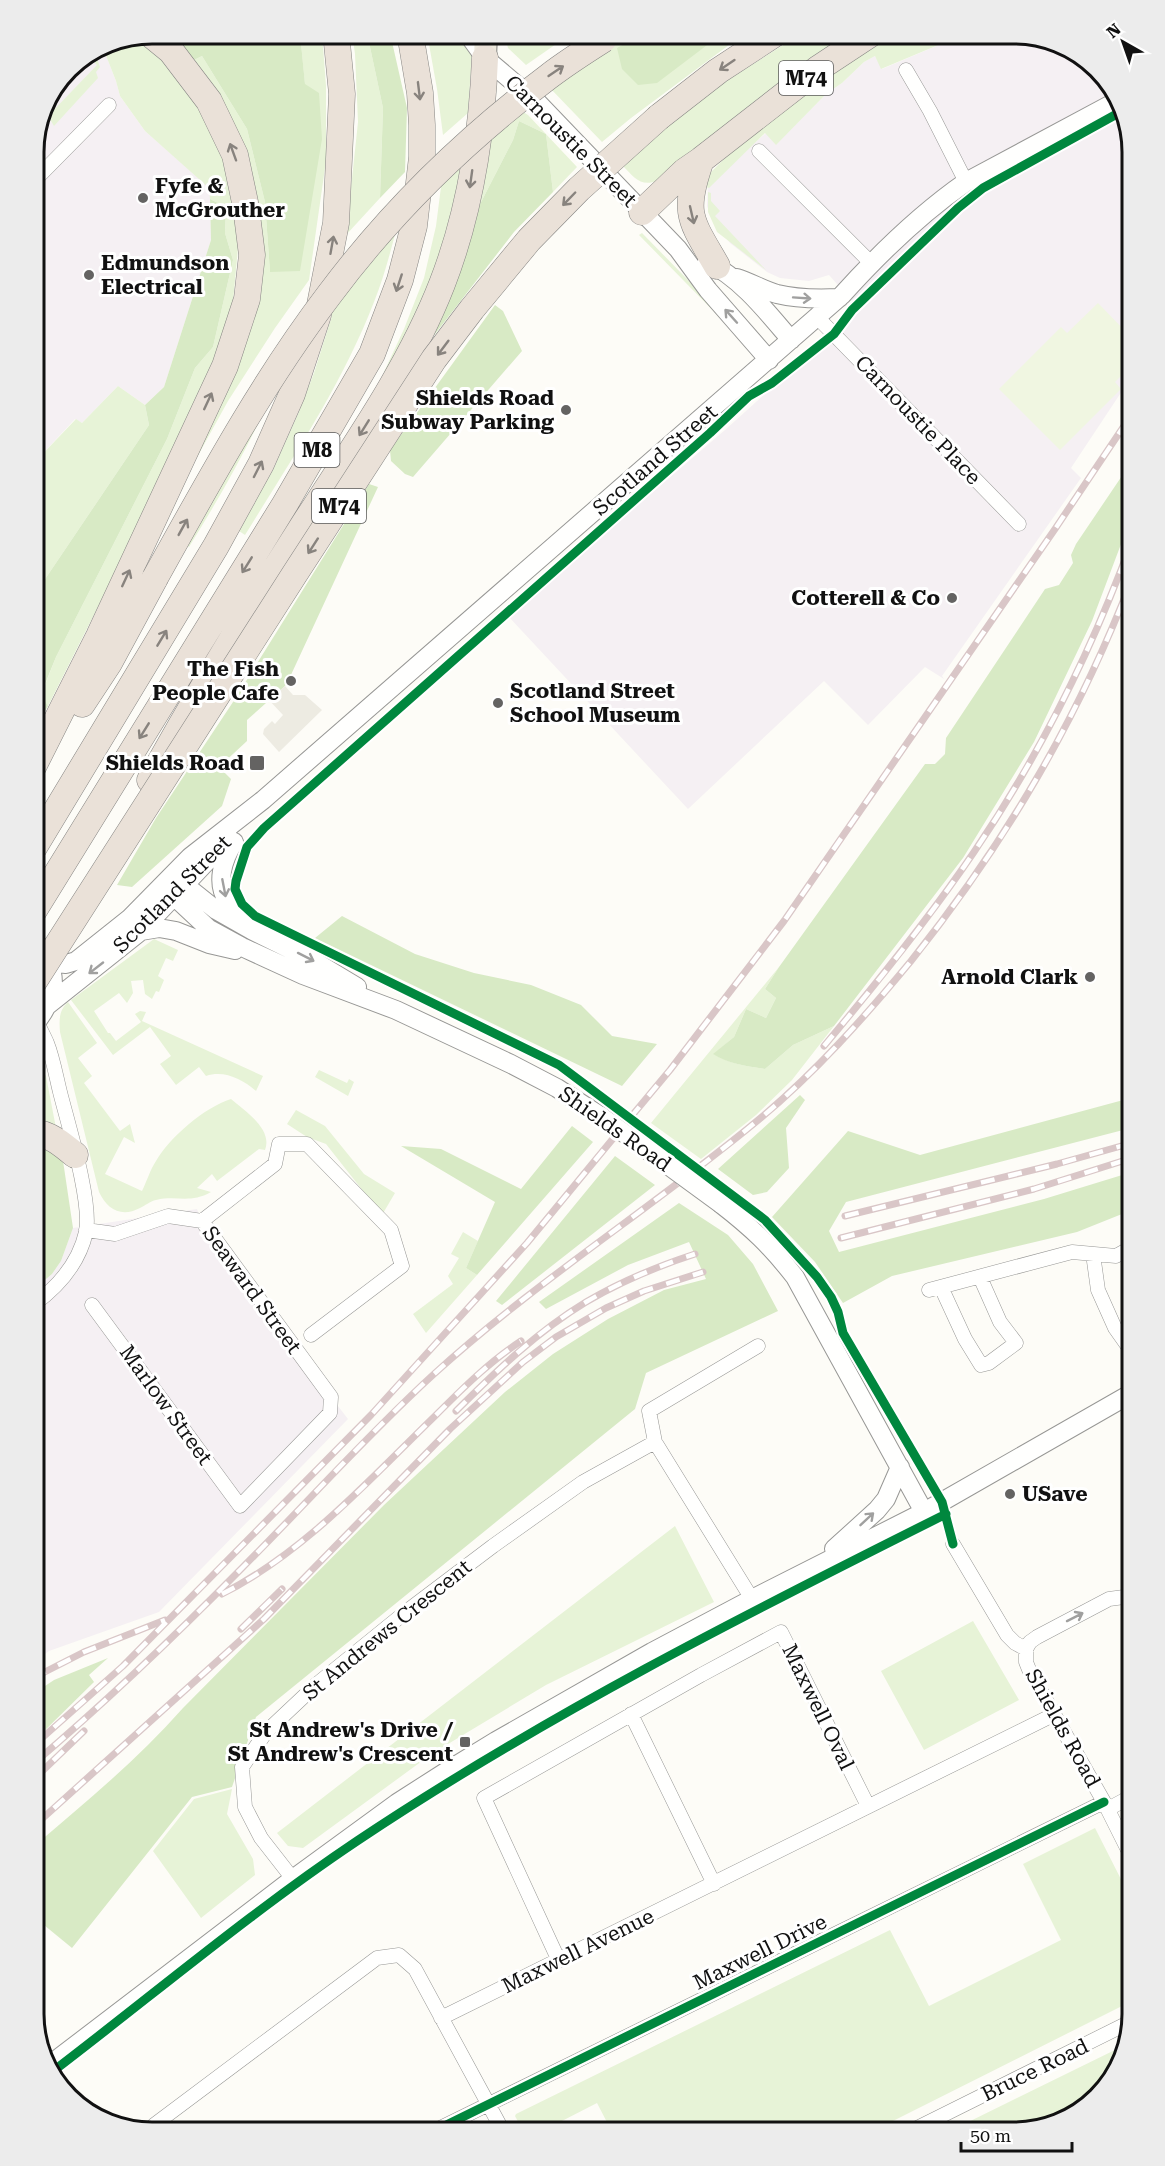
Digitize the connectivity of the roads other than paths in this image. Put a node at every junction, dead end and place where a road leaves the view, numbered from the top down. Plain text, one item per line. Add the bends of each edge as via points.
1 (162, 44) edge
2 (337, 44) edge
3 (412, 44) edge
4 (597, 44) edge
5 (759, 44) edge
6 (855, 44) edge
7 (486, 46) edge
8 (906, 70) dead end
9 (109, 105) dead end
10 (1110, 105) edge
11 (759, 151) dead end
12 (701, 160) junction
13 (44, 167) edge
14 (966, 182) junction
15 (642, 212) junction
16 (678, 249) junction
17 (871, 263) junction
18 (722, 271) junction
19 (839, 298) junction
20 (817, 317) junction
21 (791, 340) junction
22 (769, 360) junction
23 (1019, 524) dead end
24 (83, 688) junction
25 (44, 750) edge
26 (44, 757) edge
27 (263, 800) junction
28 (44, 831) edge
29 (174, 886) junction
30 (44, 894) edge
31 (141, 931) junction
32 (253, 931) junction
33 (65, 932) junction
34 (44, 955) edge
35 (260, 956) junction
36 (49, 962) junction
37 (44, 965) edge
38 (48, 1005) junction
39 (396, 1010) junction
40 (44, 1011) edge
41 (44, 1038) edge
42 (44, 1134) edge
43 (75, 1155) junction
44 (202, 1221) junction
45 (86, 1230) junction
46 (1122, 1253) edge
47 (1093, 1254) junction
48 (980, 1276) junction
49 (44, 1296) edge
50 (92, 1305) dead end
51 (311, 1335) dead end
52 (1122, 1338) edge
53 (758, 1346) dead end
54 (1122, 1399) edge
55 (655, 1442) junction
56 (900, 1467) junction
57 (240, 1506) joint
58 (924, 1512) junction
59 (953, 1544) dead end
60 (807, 1571) junction
61 (1122, 1598) edge
62 (752, 1599) junction
63 (1026, 1649) junction
64 (631, 1714) junction
65 (1053, 1715) junction
66 (1122, 1800) edge
67 (868, 1806) junction
68 (1106, 1806) junction
69 (1122, 1838) edge
70 (293, 1879) junction
71 (714, 1884) junction
72 (559, 1961) junction
73 (441, 2018) junction
74 (1121, 2026) edge
75 (54, 2061) edge
76 (488, 2104) junction
77 (158, 2122) edge
78 (452, 2122) edge
79 (498, 2122) edge
80 (929, 2122) edge

24 -> 1 highway via 225,366 248,299 252,255 236,155 209,101
28 -> 2 highway, M8 via 240,503 273,439 307,352 336,223 342,94
3 -> 30 highway, M8 via 420,93 422,157 414,226 393,302 372,354
24 -> 4 highway, bridge via 109,663 264,388 355,261 426,184 491,123 548,76
5 -> 33 highway, M74, bridge via 659,117 579,189 529,240 472,309 434,359
6 - 12 highway, M74
7 - 15 street, Carnoustie Street
7 -> 33 highway, M8, bridge via 483,99 468,199 458,239 422,330 190,710
8 - 14 street
9 - 13 street
10 - 14 street, Scotland Street
11 - 17 street
12 - 15 highway, M74
12 -> 18 highway via 692,186 691,217
14 - 17 street, Scotland Street
15 - 16 street, Carnoustie Street
16 - 18 street, Carnoustie Street
22 -> 16 street, Carnoustie Street
17 - 19 street, Scotland Street
18 -> 19 street, Carnoustie Street via 793,298
18 - 21 street, Carnoustie Street
19 - 20 street, Scotland Street
20 - 21 street, Scotland Street
20 - 23 street, Carnoustie Place
21 - 22 street, Scotland Street
22 - 27 street, Scotland Street
24 - 25 highway
24 - 26 highway
27 - 29 street, Scotland Street via 190,857
27 -> 32 street via 227,852 222,866 223,892
29 - 31 street, Scotland Street
29 - 32 street, Shields Road
29 - 35 street, Shields Road via 209,929
29 - 36 street, Scotland Street via 76,961
31 - 35 street via 159,928
31 -> 38 street, Scotland Street
32 -> 39 street, Shields Road via 312,960
33 - 37 highway, M8, bridge
34 - 36 street
35 - 39 street, Shields Road
36 - 38 street via 53,984
38 - 40 street
39 - 56 street, Shields Road, bridge via 557,1088 756,1232 795,1277
41 - 43 street
42 - 43 highway
43 - 45 street
44 - 45 street, Seaward Street via 168,1216 116,1234
44 - 51 street via 275,1164 279,1144 307,1144 391,1230 402,1266
44 - 57 street, Seaward Street via 330,1397 330,1413
45 - 49 street via 72,1266
46 - 47 street via 1116,1256
47 - 48 street via 1072,1252
47 - 52 street via 1098,1290
48 - 48 street via 1000,1322 1016,1343 981,1365 935,1288
50 - 57 street, Marlow Street
53 - 55 street via 650,1411
54 - 58 street
55 - 62 street
55 - 70 street, St Andrews Crescent via 583,1482 484,1552 317,1684 266,1732 242,1767 245,1807 261,1838
56 - 58 street, Shields Road
60 -> 56 street via 877,1510
58 - 60 street
59 - 63 street, Shields Road via 1007,1635
60 - 62 street
63 -> 61 street via 1037,1637 1109,1599
62 - 70 street via 488,1745 397,1803
63 - 65 street, Shields Road via 1030,1672
64 - 67 street, Maxwell Oval via 781,1632
64 - 71 street
64 - 72 street via 484,1798
65 - 67 street, Maxwell Avenue
65 - 68 street, Shields Road
66 - 68 street, Maxwell Drive
67 - 71 street, Maxwell Avenue
68 - 69 street, Shields Road
68 - 76 street, Maxwell Drive
70 - 75 street
71 - 72 street, Maxwell Avenue
72 - 73 street, Maxwell Avenue
73 - 76 street
73 - 77 street via 415,1969 399,1955 377,1958
74 - 80 street, Bruce Road
76 - 78 street, Maxwell Drive
76 - 79 street

